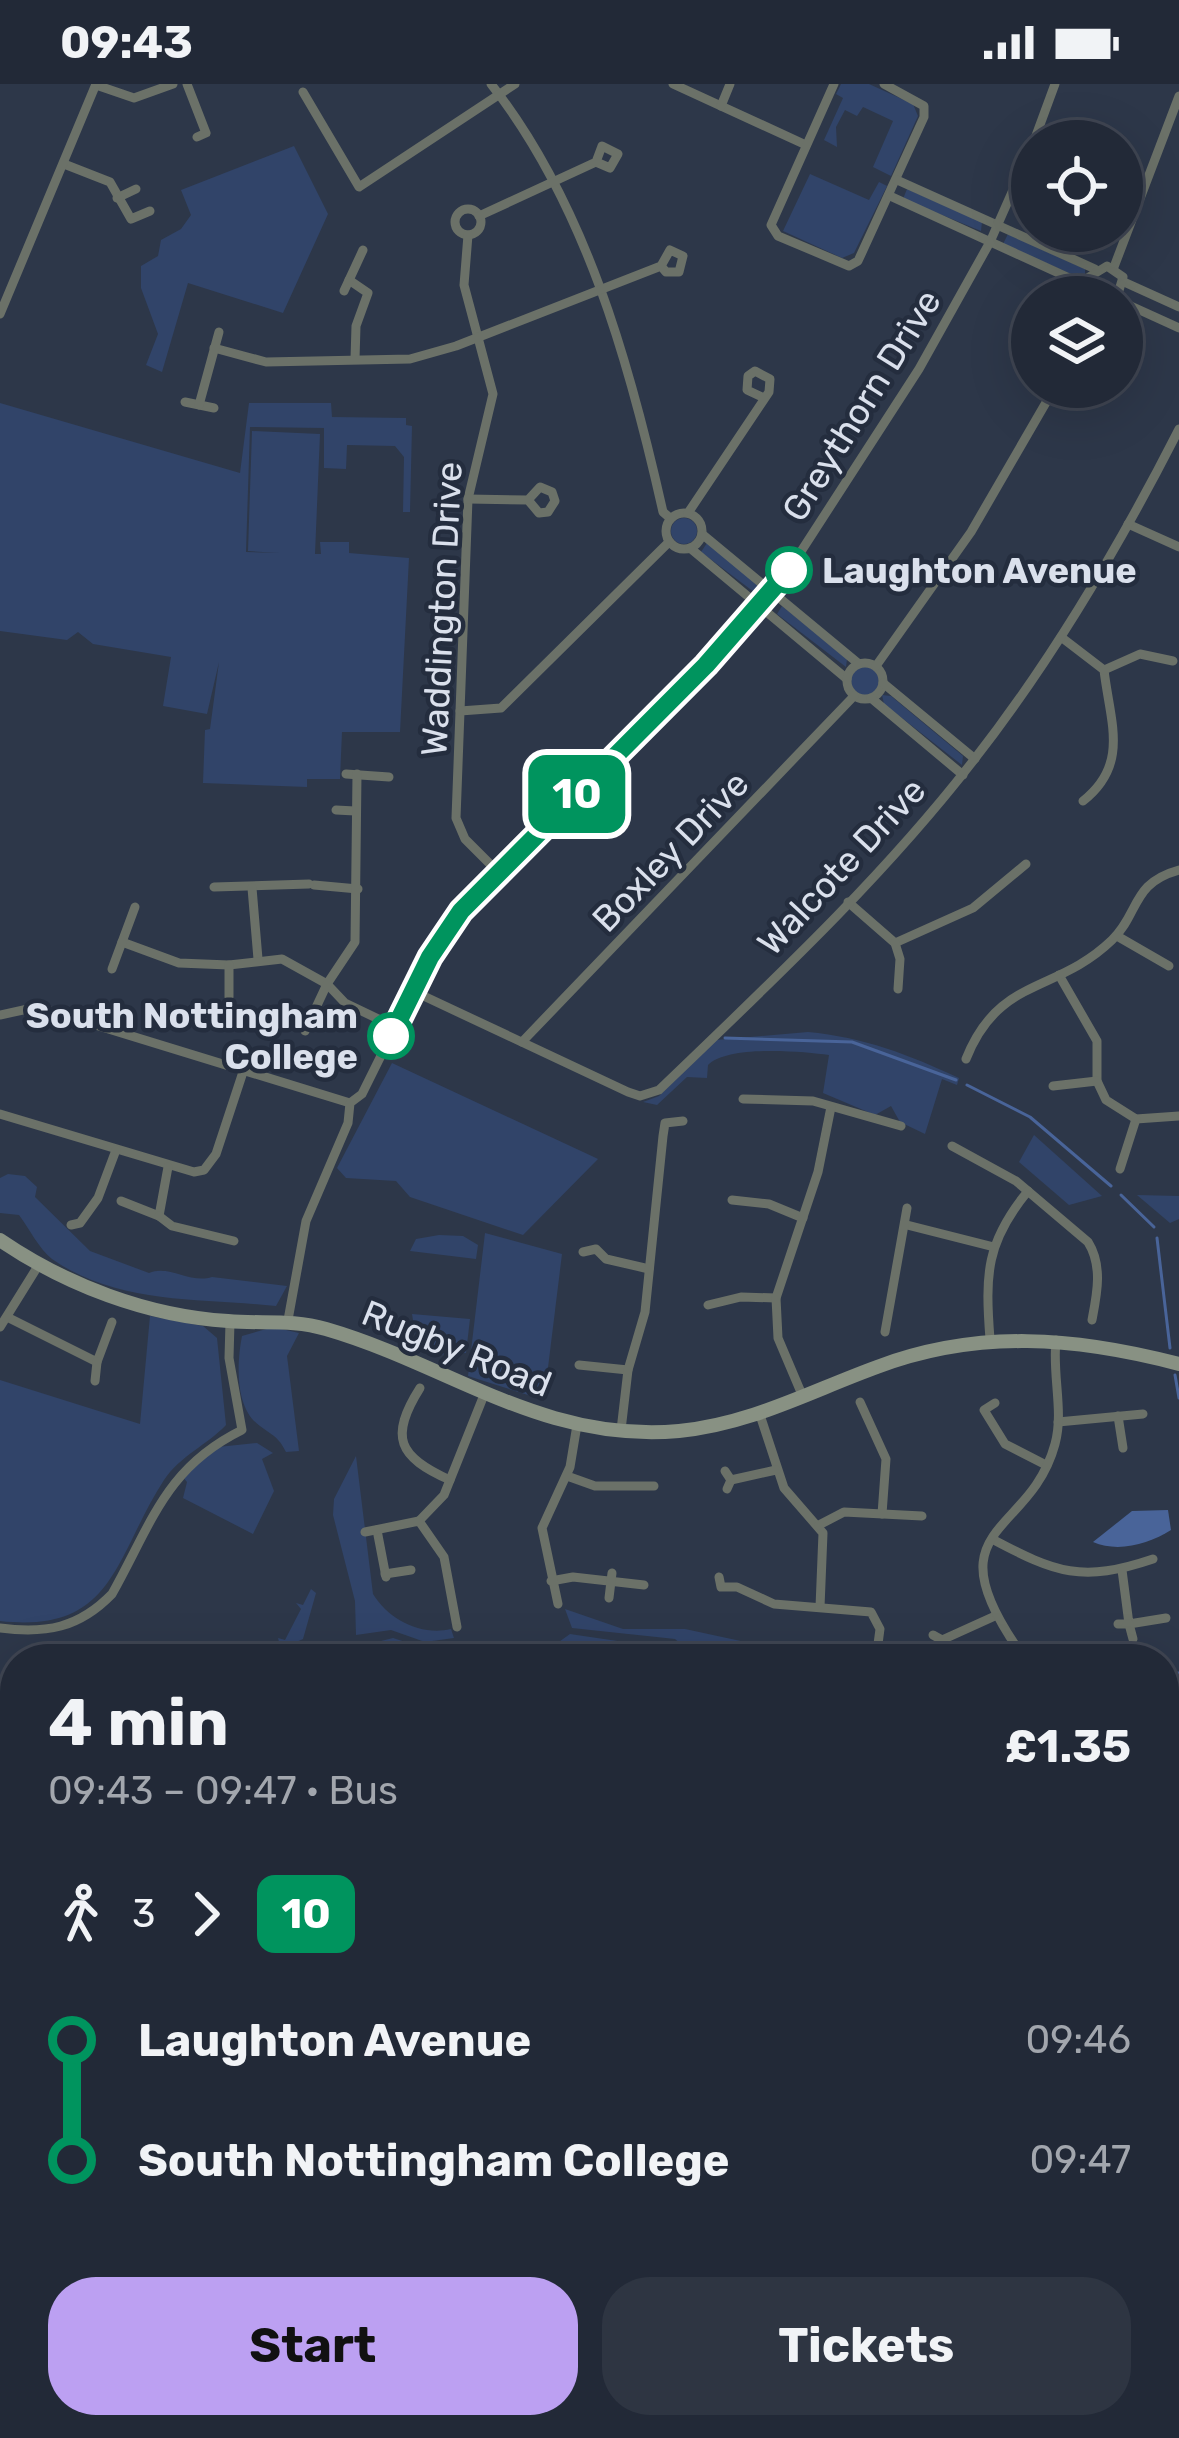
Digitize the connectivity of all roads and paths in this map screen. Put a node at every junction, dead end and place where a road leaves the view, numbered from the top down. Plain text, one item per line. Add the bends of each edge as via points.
1 (96, 84) edge
2 (173, 84) edge
3 (187, 84) edge
4 (491, 84) edge
5 (515, 84) edge
6 (673, 84) edge
7 (730, 84) edge
8 (834, 84) edge
9 (884, 84) edge
10 (1055, 84) edge
11 (303, 92) dead end
12 (499, 94) junction
13 (1179, 96) edge
14 (721, 106) junction
15 (215, 109) dead end
16 (199, 116) junction
17 (1042, 120) edge
18 (339, 131) dead end
19 (197, 137) dead end
20 (328, 139) junction
21 (806, 145) junction
22 (596, 162) dead end
23 (64, 164) junction
24 (897, 180) junction
25 (551, 183) junction
26 (358, 187) junction
27 (136, 189) dead end
28 (1011, 194) edge
29 (890, 196) junction
30 (344, 197) dead end
31 (117, 198) junction
32 (150, 211) dead end
33 (479, 216) junction
34 (997, 225) junction
35 (468, 235) junction
36 (990, 242) junction
37 (363, 250) dead end
38 (661, 266) dead end
39 (1114, 267) junction
40 (1095, 269) junction
41 (1059, 276) edge
42 (1094, 276) edge
43 (1120, 276) edge
44 (598, 288) junction
45 (1143, 291) edge
46 (1179, 307) edge
47 (1143, 311) edge
48 (0, 314) edge
49 (1179, 328) edge
50 (219, 332) dead end
51 (478, 337) junction
52 (214, 347) junction
53 (355, 359) junction
54 (762, 397) dead end
55 (185, 402) dead end
56 (199, 405) junction
57 (214, 407) dead end
58 (1042, 408) edge
59 (1179, 429) edge
60 (468, 499) junction
61 (528, 500) dead end
62 (688, 512) junction
63 (670, 518) junction
64 (1128, 524) junction
65 (702, 534) junction
66 (670, 542) junction
67 (1179, 547) edge
68 (690, 548) junction
69 (772, 592) junction
70 (760, 607) junction
71 (1061, 637) junction
72 (1173, 661) dead end
73 (859, 664) junction
74 (876, 666) junction
75 (1104, 670) junction
76 (847, 680) junction
77 (883, 683) junction
78 (854, 695) junction
79 (871, 698) junction
80 (460, 711) junction
81 (975, 759) junction
82 (962, 775) junction
83 (389, 777) dead end
84 (1086, 794) dead end
85 (336, 810) dead end
86 (355, 811) junction
87 (1026, 866) dead end
88 (1179, 870) edge
89 (499, 873) junction
90 (214, 887) dead end
91 (252, 888) junction
92 (358, 890) junction
93 (848, 902) junction
94 (135, 907) dead end
95 (1117, 936) junction
96 (122, 942) junction
97 (895, 943) junction
98 (258, 959) junction
99 (229, 965) junction
100 (1169, 966) dead end
101 (112, 969) dead end
102 (1060, 975) junction
103 (327, 984) junction
104 (898, 989) dead end
105 (412, 992) junction
106 (229, 997) dead end
107 (0, 1015) edge
108 (395, 1027) junction
109 (305, 1031) dead end
110 (522, 1042) junction
111 (984, 1054) dead end
112 (243, 1072) junction
113 (1097, 1081) junction
114 (1053, 1086) dead end
115 (743, 1099) dead end
116 (350, 1103) junction
117 (831, 1107) junction
118 (0, 1114) edge
119 (1179, 1116) edge
120 (1136, 1119) junction
121 (683, 1121) dead end
122 (901, 1126) dead end
123 (952, 1146) dead end
124 (116, 1150) junction
125 (978, 1160) junction
126 (168, 1167) junction
127 (1120, 1169) dead end
128 (970, 1173) dead end
129 (1028, 1191) junction
130 (732, 1200) dead end
131 (748, 1201) junction
132 (121, 1202) dead end
133 (907, 1208) dead end
134 (159, 1216) junction
135 (745, 1217) dead end
136 (803, 1218) junction
137 (71, 1225) dead end
138 (907, 1225) junction
139 (0, 1240) edge
140 (234, 1241) dead end
141 (994, 1247) junction
142 (583, 1252) dead end
143 (38, 1266) junction
144 (650, 1270) junction
145 (776, 1298) junction
146 (0, 1303) edge
147 (708, 1305) dead end
148 (6, 1318) edge
149 (288, 1320) junction
150 (1092, 1320) dead end
151 (112, 1322) dead end
152 (230, 1322) junction
153 (885, 1332) dead end
154 (990, 1339) junction
155 (1056, 1340) junction
156 (97, 1362) junction
157 (1179, 1364) edge
158 (579, 1365) dead end
159 (628, 1370) junction
160 (95, 1381) dead end
161 (421, 1392) dead end
162 (484, 1395) junction
163 (802, 1397) junction
164 (995, 1403) dead end
165 (866, 1408) dead end
166 (1143, 1414) dead end
167 (760, 1415) junction
168 (1118, 1417) junction
169 (1058, 1422) junction
170 (577, 1425) junction
171 (621, 1430) junction
172 (1123, 1448) dead end
173 (1046, 1465) junction
174 (776, 1470) junction
175 (567, 1476) junction
176 (450, 1480) junction
177 (728, 1480) dead end
178 (654, 1486) dead end
179 (882, 1514) junction
180 (922, 1516) dead end
181 (419, 1521) junction
182 (819, 1525) junction
183 (992, 1539) junction
184 (1153, 1559) dead end
185 (411, 1570) dead end
186 (1121, 1570) junction
187 (611, 1577) junction
188 (719, 1577) dead end
189 (551, 1581) junction
190 (644, 1585) dead end
191 (609, 1598) dead end
192 (558, 1604) dead end
193 (820, 1607) junction
194 (995, 1616) junction
195 (1166, 1618) dead end
196 (1124, 1624) junction
197 (0, 1628) edge
198 (457, 1628) dead end
199 (1133, 1639) dead end
200 (938, 1642) dead end
201 (878, 1644) edge
202 (1015, 1644) edge

1 - 2 street via 134,98
1 - 23 street
3 - 16 street
4 - 12 street
5 - 12 street
6 - 14 street
7 - 14 street
8 - 21 street
9 - 24 street via 924,106
10 - 17 street, Greythorn Drive
11 - 20 street
12 - 25 street
12 - 26 street
13 - 39 street
14 - 21 street
15 - 16 street
16 - 19 street via 206,133
18 - 20 street
20 - 26 street
21 - 29 street via 773,219 778,236 850,266
22 - 25 street
23 - 31 street via 110,182
23 - 48 street
24 - 29 street
24 - 34 street
25 - 33 street
25 - 44 street
26 - 30 street
27 - 31 street
28 - 34 street, Greythorn Drive
29 - 36 street
31 - 32 street via 131,218
33 - 35 street via 478,230
33 - 35 street via 468,209 457,216 457,228
34 - 36 street, Greythorn Drive
34 - 40 street
35 - 51 street, Waddington Drive via 464,285
36 - 41 street
36 - 69 street, Greythorn Drive via 920,369
37 - 53 street via 346,285 368,293
38 - 44 street
39 - 40 street
39 - 43 street
40 - 42 street
44 - 51 street
44 - 63 street
45 - 46 street
47 - 49 street
50 - 52 street
51 - 53 street via 410,359
51 - 60 street, Waddington Drive via 493,404
52 - 53 street via 266,362
52 - 56 street
54 - 62 street
55 - 56 street
56 - 57 street
58 - 74 street via 971,532
59 - 64 street, Walcote Drive
60 - 61 street
60 - 80 street, Waddington Drive
62 - 63 street
62 - 65 street
63 - 66 street
64 - 67 street
64 - 71 street, Walcote Drive
65 - 68 street
65 - 69 street
66 - 68 street
66 - 80 street via 501,708
68 - 70 street
69 - 70 street, Greythorn Drive
69 - 73 street
70 - 76 street
70 - 89 street, Greythorn Drive
71 - 75 street
71 - 81 street, Walcote Drive
72 - 75 street via 1140,654
73 - 74 street
73 - 76 street
74 - 77 street
75 - 84 street via 1114,758 1109,775
76 - 78 street
77 - 79 street
77 - 81 street
78 - 79 street
78 - 110 street, Boxley Drive
79 - 82 street
80 - 89 street, Waddington Drive via 456,818
81 - 82 street, Walcote Drive
82 - 93 street, Walcote Drive
83 - 86 street via 352,774
85 - 86 street
86 - 92 street
87 - 97 street via 973,908
88 - 95 street via 1148,885
89 - 105 street, Greythorn Drive via 444,934
90 - 91 street
91 - 92 street
91 - 98 street
92 - 103 street via 352,952
93 - 97 street
93 - 110 street, Walcote Drive via 654,1093 628,1092
94 - 96 street
95 - 100 street
95 - 102 street
96 - 99 street via 179,963
96 - 101 street
97 - 104 street
98 - 99 street
98 - 103 street via 299,964
99 - 106 street
102 - 111 street via 985,1018 968,1054
102 - 113 street via 1096,1041
103 - 108 street via 345,1003
103 - 109 street
105 - 108 street, Greythorn Drive
105 - 110 street, Walcote Drive
107 - 112 street via 37,1007
108 - 116 street, Greythorn Drive
112 - 116 street
112 - 126 street via 212,1162 194,1172
113 - 114 street
113 - 120 street via 1106,1100
115 - 117 street via 757,1108 783,1097
116 - 149 street, Greythorn Drive via 306,1221
117 - 122 street via 887,1115
117 - 136 street
118 - 124 street
119 - 120 street
120 - 127 street
121 - 144 street via 661,1121
123 - 125 street
124 - 126 street
124 - 137 street via 98,1198
125 - 128 street
125 - 129 street
126 - 134 street
129 - 141 street
129 - 150 street via 1096,1254
130 - 131 street
131 - 135 street
131 - 136 street
132 - 134 street
133 - 138 street
134 - 140 street
136 - 145 street
138 - 141 street
138 - 153 street
139 - 143 street, Rugby Road
141 - 154 street via 986,1279
142 - 144 street via 596,1249
143 - 148 street
143 - 152 street, Rugby Road via 121,1299
144 - 159 street
145 - 147 street
145 - 163 street via 778,1338
146 - 148 street
148 - 156 street
149 - 152 street, Rugby Road
149 - 162 street, Rugby Road via 369,1344
151 - 156 street
152 - 197 street via 242,1430 173,1480 97,1610 53,1630
154 - 155 street, Rugby Road
154 - 163 street, Rugby Road via 929,1350
155 - 157 street, Rugby Road
155 - 169 street
156 - 160 street
158 - 159 street
159 - 171 street
161 - 176 street via 402,1423 405,1448
162 - 170 street, Rugby Road
162 - 176 street
163 - 167 street, Rugby Road
164 - 173 street via 979,1406 1005,1444
165 - 179 street via 886,1459
166 - 168 street
167 - 171 street, Rugby Road via 683,1430
167 - 174 street
168 - 169 street
168 - 172 street
169 - 173 street
170 - 171 street, Rugby Road
170 - 175 street
173 - 183 street
174 - 177 street
174 - 182 street
175 - 178 street via 596,1486
175 - 189 street via 543,1517
176 - 181 street
179 - 180 street
179 - 182 street via 838,1512
181 - 185 street via 371,1531 385,1576
181 - 198 street via 444,1557
182 - 193 street via 826,1545
183 - 186 street via 1065,1573
183 - 194 street via 984,1586
184 - 186 street
186 - 196 street
187 - 189 street
187 - 190 street
187 - 191 street
188 - 193 street via 721,1587 774,1604
189 - 192 street
193 - 201 street via 871,1612
194 - 200 street
194 - 202 street
195 - 196 street
196 - 199 street

